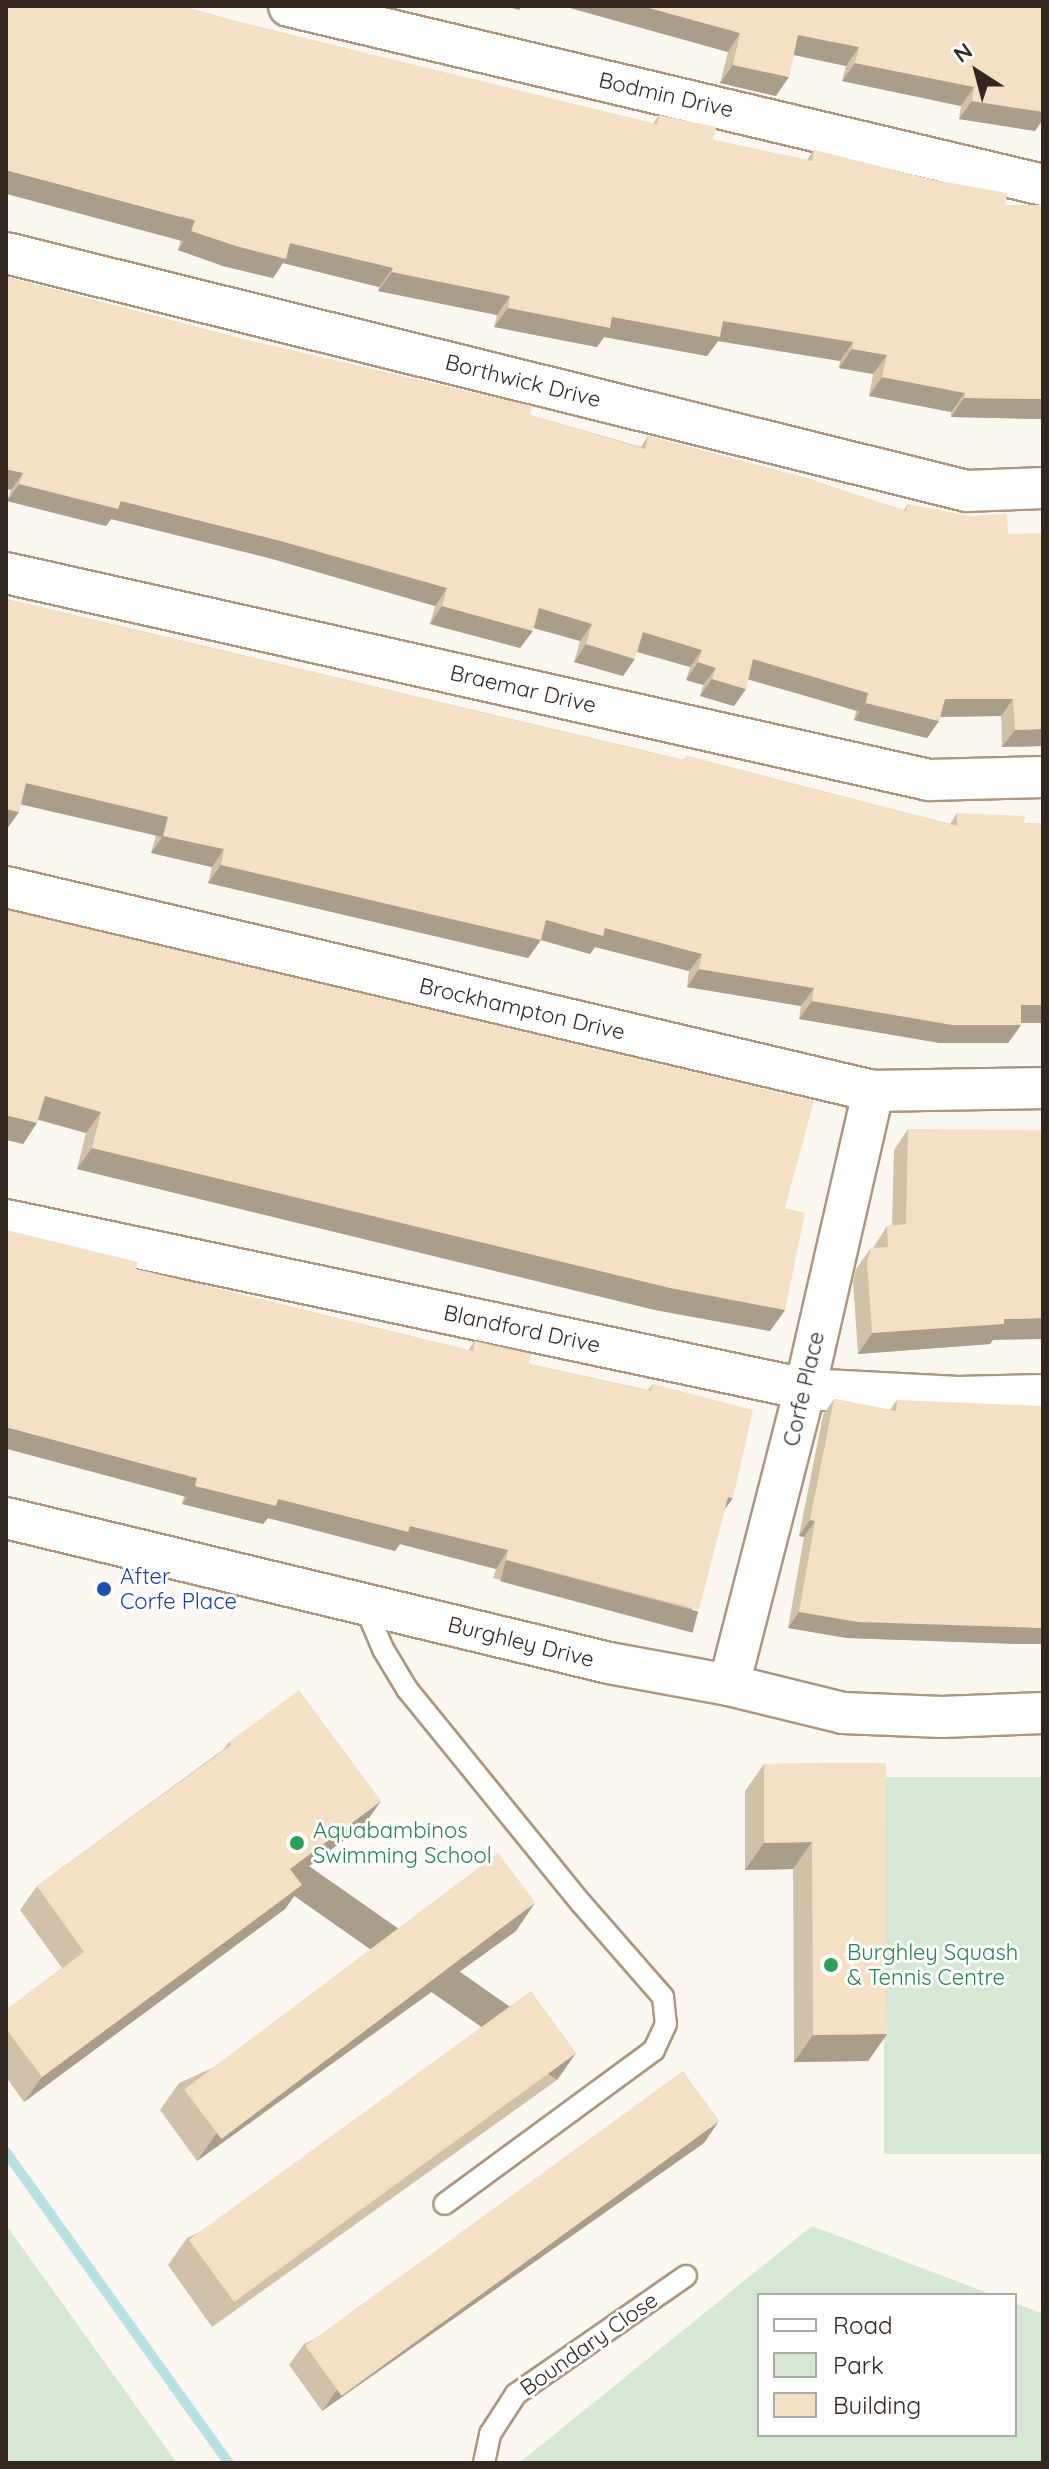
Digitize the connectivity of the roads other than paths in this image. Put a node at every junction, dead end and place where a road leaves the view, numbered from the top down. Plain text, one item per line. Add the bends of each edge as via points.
1 (289, 6) edge
2 (1043, 185) edge
3 (6, 253) edge
4 (1043, 488) edge
5 (6, 573) edge
6 (1043, 777) edge
7 (6, 887) edge
8 (1043, 1088) edge
9 (873, 1091) junction
10 (6, 1220) edge
11 (805, 1389) junction
12 (1043, 1395) edge
13 (6, 1518) edge
14 (363, 1603) junction
15 (729, 1685) junction
16 (1043, 1713) edge
17 (444, 2204) dead end
18 (686, 2276) dead end
19 (484, 2463) edge

1 - 2 street, Bodmin Drive
3 - 4 street, Borthwick Drive via 967,491
5 - 6 street, Braemar Drive via 929,780
7 - 9 street, Brockhampton Drive
8 - 9 street, Brockhampton Drive
9 - 11 street, Corfe Place
10 - 11 street, Blandford Drive
11 - 12 street, Blandford Drive via 958,1397
11 - 15 street, Corfe Place
13 - 14 street, Burghley Drive
14 - 15 street, Burghley Drive via 609,1663
14 - 17 lane via 407,1689 663,1997 666,2024 654,2050
15 - 16 street, Burghley Drive via 843,1713
18 - 19 lane, Boundary Close via 516,2394 490,2434

